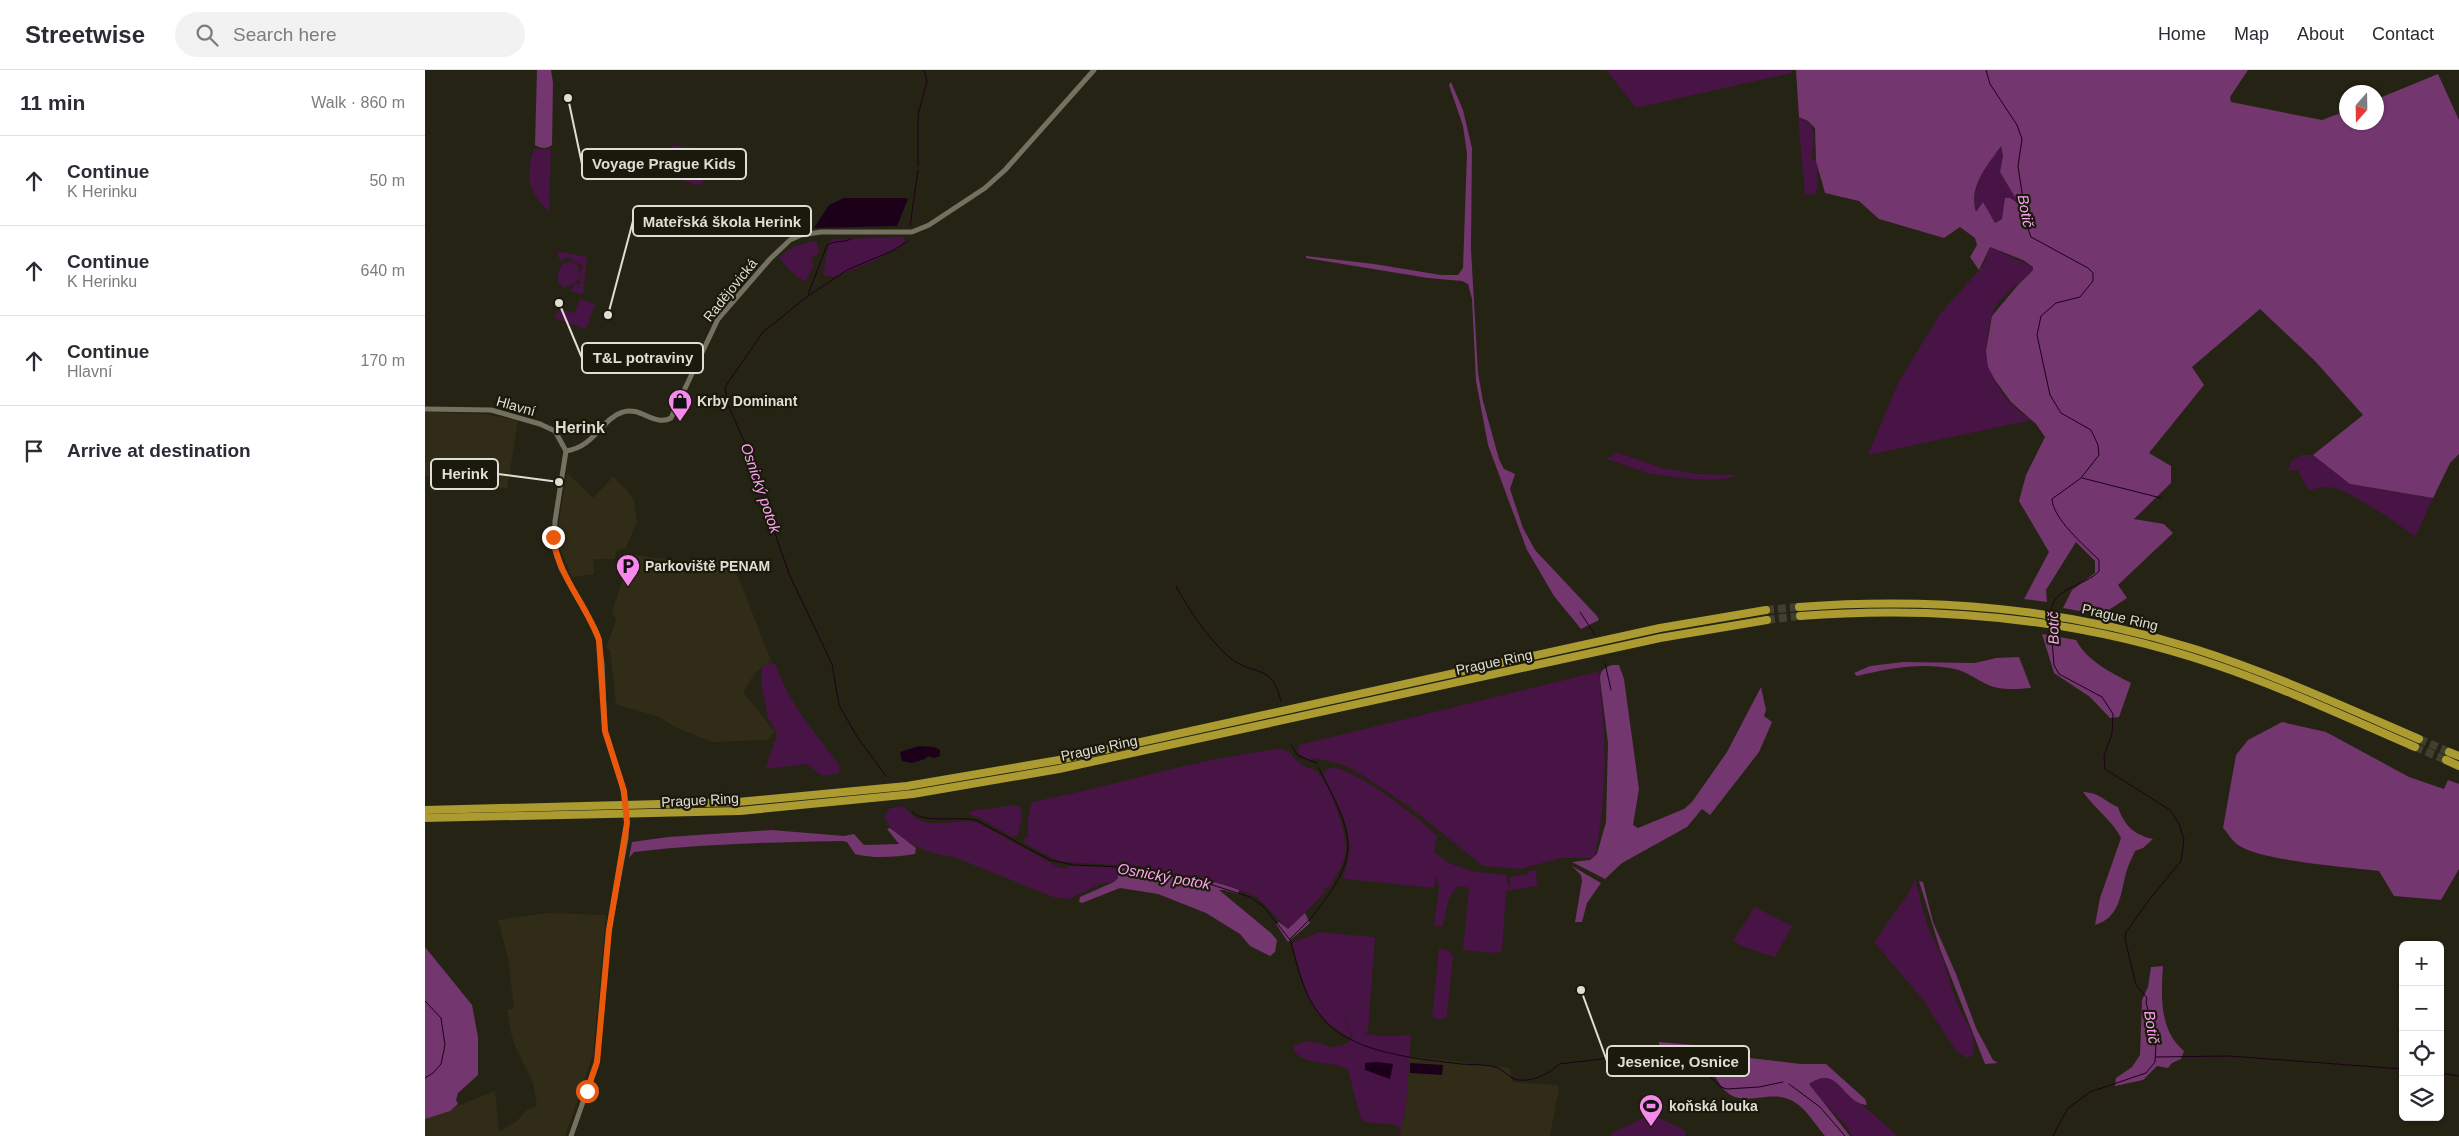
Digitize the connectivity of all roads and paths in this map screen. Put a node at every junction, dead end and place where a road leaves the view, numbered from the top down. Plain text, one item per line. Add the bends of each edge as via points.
1 (1094, 70) edge
2 (425, 408) edge
3 (566, 451) junction
4 (1799, 607) tunnel mouth
5 (1766, 610) tunnel mouth
6 (1800, 616) tunnel mouth
7 (1767, 620) tunnel mouth
8 (2419, 739) tunnel mouth
9 (2415, 747) tunnel mouth
10 (2449, 752) tunnel mouth
11 (2459, 756) edge
12 (2446, 760) tunnel mouth
13 (2459, 766) edge
14 (425, 810) edge
15 (425, 818) edge
16 (571, 1136) edge

1 - 3 street, Radějovická via 1005,170 936,221 912,232 801,235 784,245 718,320 671,418 661,421 636,411 623,412 585,444
2 - 3 street, Hlavní via 499,412 555,431
3 - 16 street via 554,546 561,568 599,640 605,731 624,791 626,833 609,930 597,1061
4 - 8 highway, Prague Ring via 1916,602 2023,610 2129,630 2258,671
5 - 14 highway, Prague Ring via 1660,628 1059,760 907,786 747,802
6 - 9 highway, Prague Ring via 1908,611 2022,620 2127,639 2193,657 2255,679
7 - 15 highway, Prague Ring via 1642,642 1059,769 913,794 778,808 676,814
10 - 11 highway
12 - 13 highway

